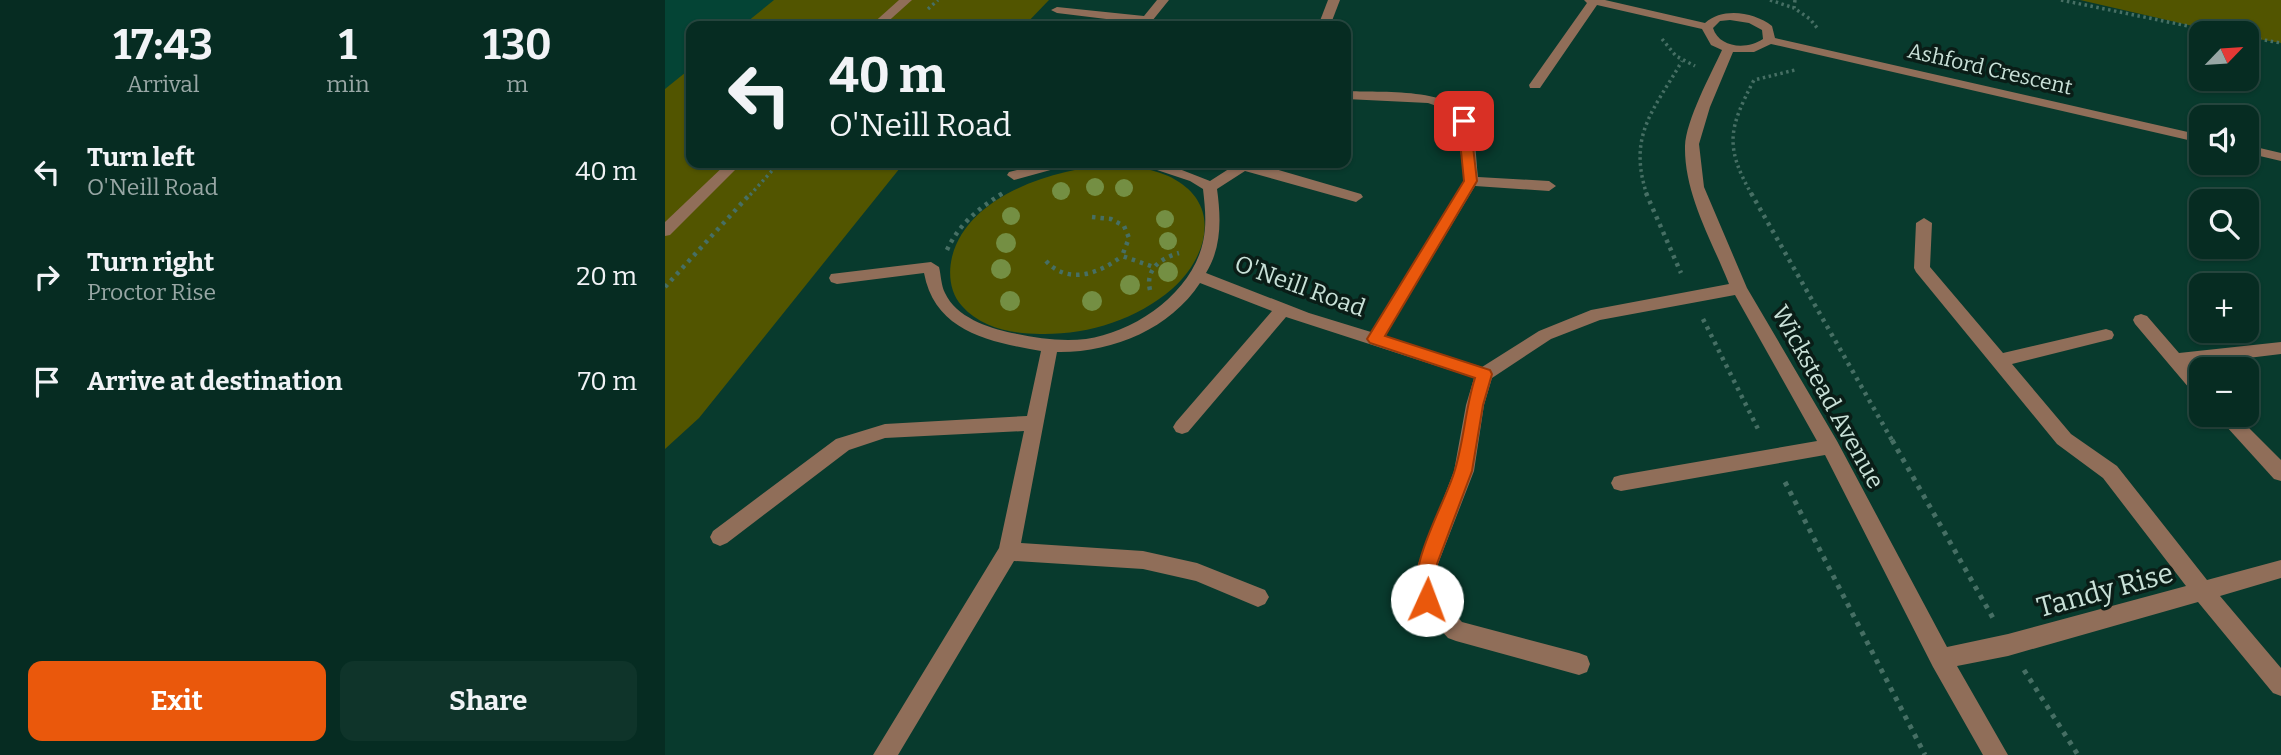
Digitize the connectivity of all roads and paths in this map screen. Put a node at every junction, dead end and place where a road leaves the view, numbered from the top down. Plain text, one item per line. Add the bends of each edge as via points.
1 (906, 0) edge
2 (1163, 0) edge
3 (1334, 0) edge
4 (1593, 0) edge
5 (1770, 0) edge
6 (2061, 0) edge
7 (1794, 8) dead end
8 (1057, 10) dead end
9 (882, 21) edge
10 (1131, 21) edge
11 (1147, 21) edge
12 (1326, 21) edge
13 (2189, 26) edge
14 (1707, 27) junction
15 (2259, 39) edge
16 (1769, 40) junction
17 (2281, 43) edge
18 (1729, 47) junction
19 (1817, 51) junction
20 (1682, 61) dead end
21 (1535, 85) dead end
22 (1351, 96) edge
23 (2189, 136) edge
24 (2259, 152) edge
25 (2281, 157) edge
26 (730, 168) edge
27 (774, 168) edge
28 (1033, 168) edge
29 (1165, 168) edge
30 (1240, 168) edge
31 (1259, 168) edge
32 (1014, 176) joint
33 (1471, 181) junction
34 (1549, 186) dead end
35 (1210, 187) junction
36 (1356, 197) dead end
37 (1092, 217) dead end
38 (1924, 223) dead end
39 (666, 230) edge
40 (1122, 256) junction
41 (1046, 261) dead end
42 (931, 267) junction
43 (1154, 267) dead end
44 (1199, 276) junction
45 (837, 278) dead end
46 (665, 287) edge
47 (1739, 288) junction
48 (1691, 295) junction
49 (1283, 309) junction
50 (2141, 320) dead end
51 (2106, 335) dead end
52 (1375, 339) junction
53 (1050, 346) junction
54 (2281, 348) edge
55 (2173, 360) junction
56 (1999, 361) junction
57 (1484, 374) junction
58 (2189, 377) edge
59 (1036, 423) junction
60 (1182, 427) dead end
61 (2237, 427) edge
62 (1830, 446) junction
63 (1772, 457) junction
64 (2281, 473) edge
65 (1621, 483) dead end
66 (720, 537) dead end
67 (1009, 551) junction
68 (2281, 569) edge
69 (2204, 593) junction
70 (1258, 597) dead end
71 (2008, 645) junction
72 (1941, 659) junction
73 (1579, 664) dead end
74 (2281, 685) edge
75 (885, 755) edge
76 (1925, 755) edge
77 (1996, 755) edge
78 (2078, 755) edge

1 - 9 street
2 - 11 street
3 - 12 street
4 - 14 street
4 - 21 street
5 - 7 path
6 - 13 path
8 - 10 street
14 - 16 street via 1716,19 1747,13 1768,29
14 - 18 street via 1714,41
15 - 17 path
16 - 18 street via 1749,49
16 - 19 street, Ashford Crescent
18 - 47 street, Wickstead Avenue via 1692,144 1697,187
19 - 23 street, Ashford Crescent
19 - 71 path via 1813,62 1797,70 1754,79 1736,115 1731,145 1748,188
20 - 48 path via 1641,136 1641,165 1644,191
22 - 33 street via 1429,99 1453,107 1464,121
24 - 25 street
26 - 39 street
27 - 46 path
28 - 32 street
29 - 35 street
30 - 35 street
31 - 36 street
32 - 42 path via 1019,183 984,204 954,233 942,261
33 - 34 street
33 - 52 street
35 - 44 street via 1215,229
37 - 40 path via 1106,217 1126,227 1131,236
38 - 56 street via 1922,268
40 - 41 path via 1105,268 1082,275 1059,272
40 - 43 path
42 - 45 street
42 - 53 street via 939,298 963,322 984,334
44 - 49 street, O'Neill Road
44 - 53 street via 1161,315 1093,345
47 - 48 street
47 - 62 street, Wickstead Avenue
48 - 57 street via 1597,314 1545,335
48 - 63 path
49 - 52 street, O'Neill Road
49 - 60 street
50 - 55 street
51 - 56 street
52 - 57 street, O'Neill Road
53 - 59 street
54 - 55 street
55 - 58 street
56 - 69 street via 2064,439 2110,472
57 - 73 street via 1464,471 1428,564 1427,600 1456,631
59 - 66 street via 885,431 843,444
59 - 67 street
61 - 64 street
62 - 63 street
62 - 72 street, Wickstead Avenue
63 - 65 street
63 - 76 path
67 - 70 street via 1143,560 1184,569
67 - 75 street
68 - 69 street, Tandy Rise
69 - 71 street, Tandy Rise
69 - 74 street
71 - 72 street, Tandy Rise
71 - 78 path
72 - 77 street, Wickstead Avenue

